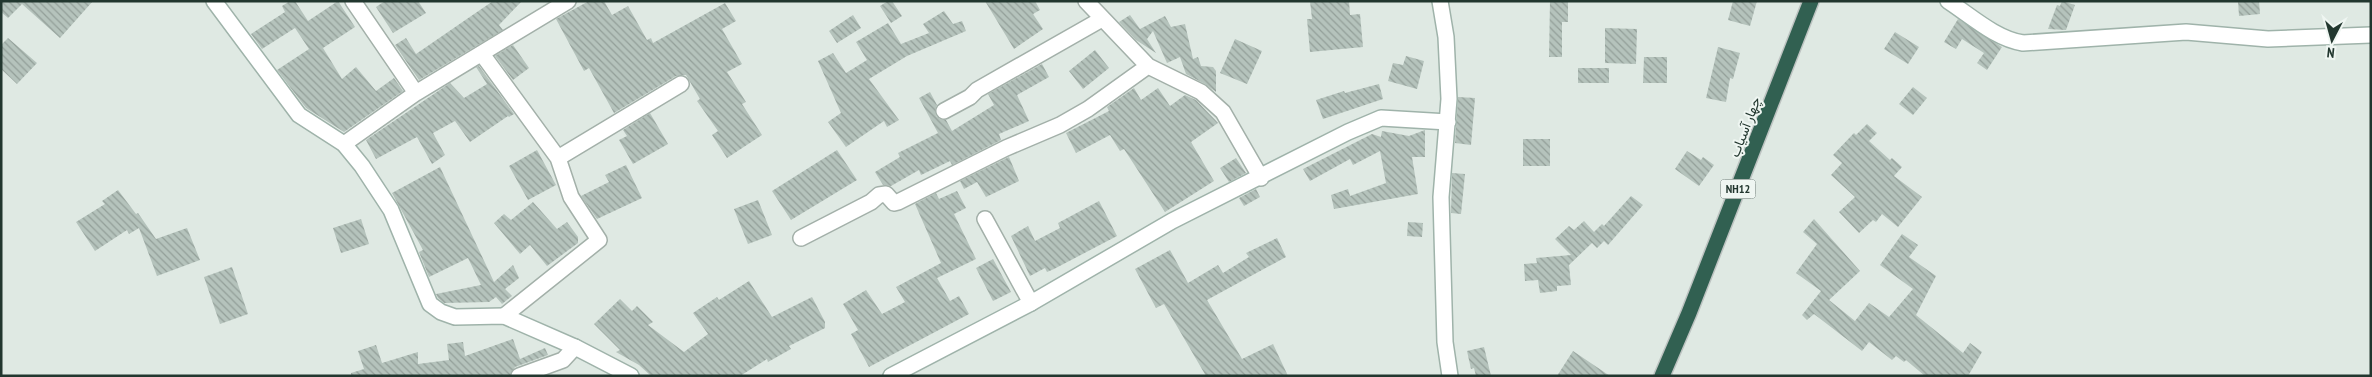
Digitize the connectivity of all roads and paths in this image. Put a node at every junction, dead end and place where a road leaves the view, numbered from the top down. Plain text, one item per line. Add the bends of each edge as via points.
1 (214, 1) edge
2 (353, 1) edge
3 (568, 1) edge
4 (1086, 1) edge
5 (1440, 1) edge
6 (1812, 1) edge
7 (1948, 1) edge
8 (1102, 19) junction
9 (2371, 35) edge
10 (482, 54) junction
11 (1148, 66) junction
12 (681, 84) dead end
13 (416, 94) junction
14 (944, 111) dead end
15 (1448, 122) junction
16 (344, 144) junction
17 (558, 158) junction
18 (1261, 178) junction
19 (986, 219) dead end
20 (801, 238) dead end
21 (1031, 303) junction
22 (504, 316) junction
23 (575, 347) junction
24 (519, 376) edge
25 (631, 376) edge
26 (891, 376) edge
27 (1450, 376) edge
28 (1662, 376) edge

1 - 16 street via 299,115
2 - 13 street
3 - 10 street
4 - 8 street
5 - 15 street via 1446,38
6 - 28 highway, چهار آسیاب / NH12
7 - 9 street via 1997,34 2023,43 2186,32 2268,39
8 - 11 street
8 - 14 street
10 - 13 street
10 - 17 street
11 - 18 street via 1201,92 1223,112
11 - 20 street via 1060,125 898,202 894,203 886,194 879,195
12 - 17 street
13 - 16 street
15 - 18 street via 1381,118
15 - 27 street via 1441,197 1445,342
16 - 22 street via 391,210 430,304 455,317
17 - 22 street via 572,197 599,240
18 - 21 street via 1172,221
19 - 21 street
21 - 26 street
22 - 23 street
23 - 24 street via 563,360
23 - 25 street

